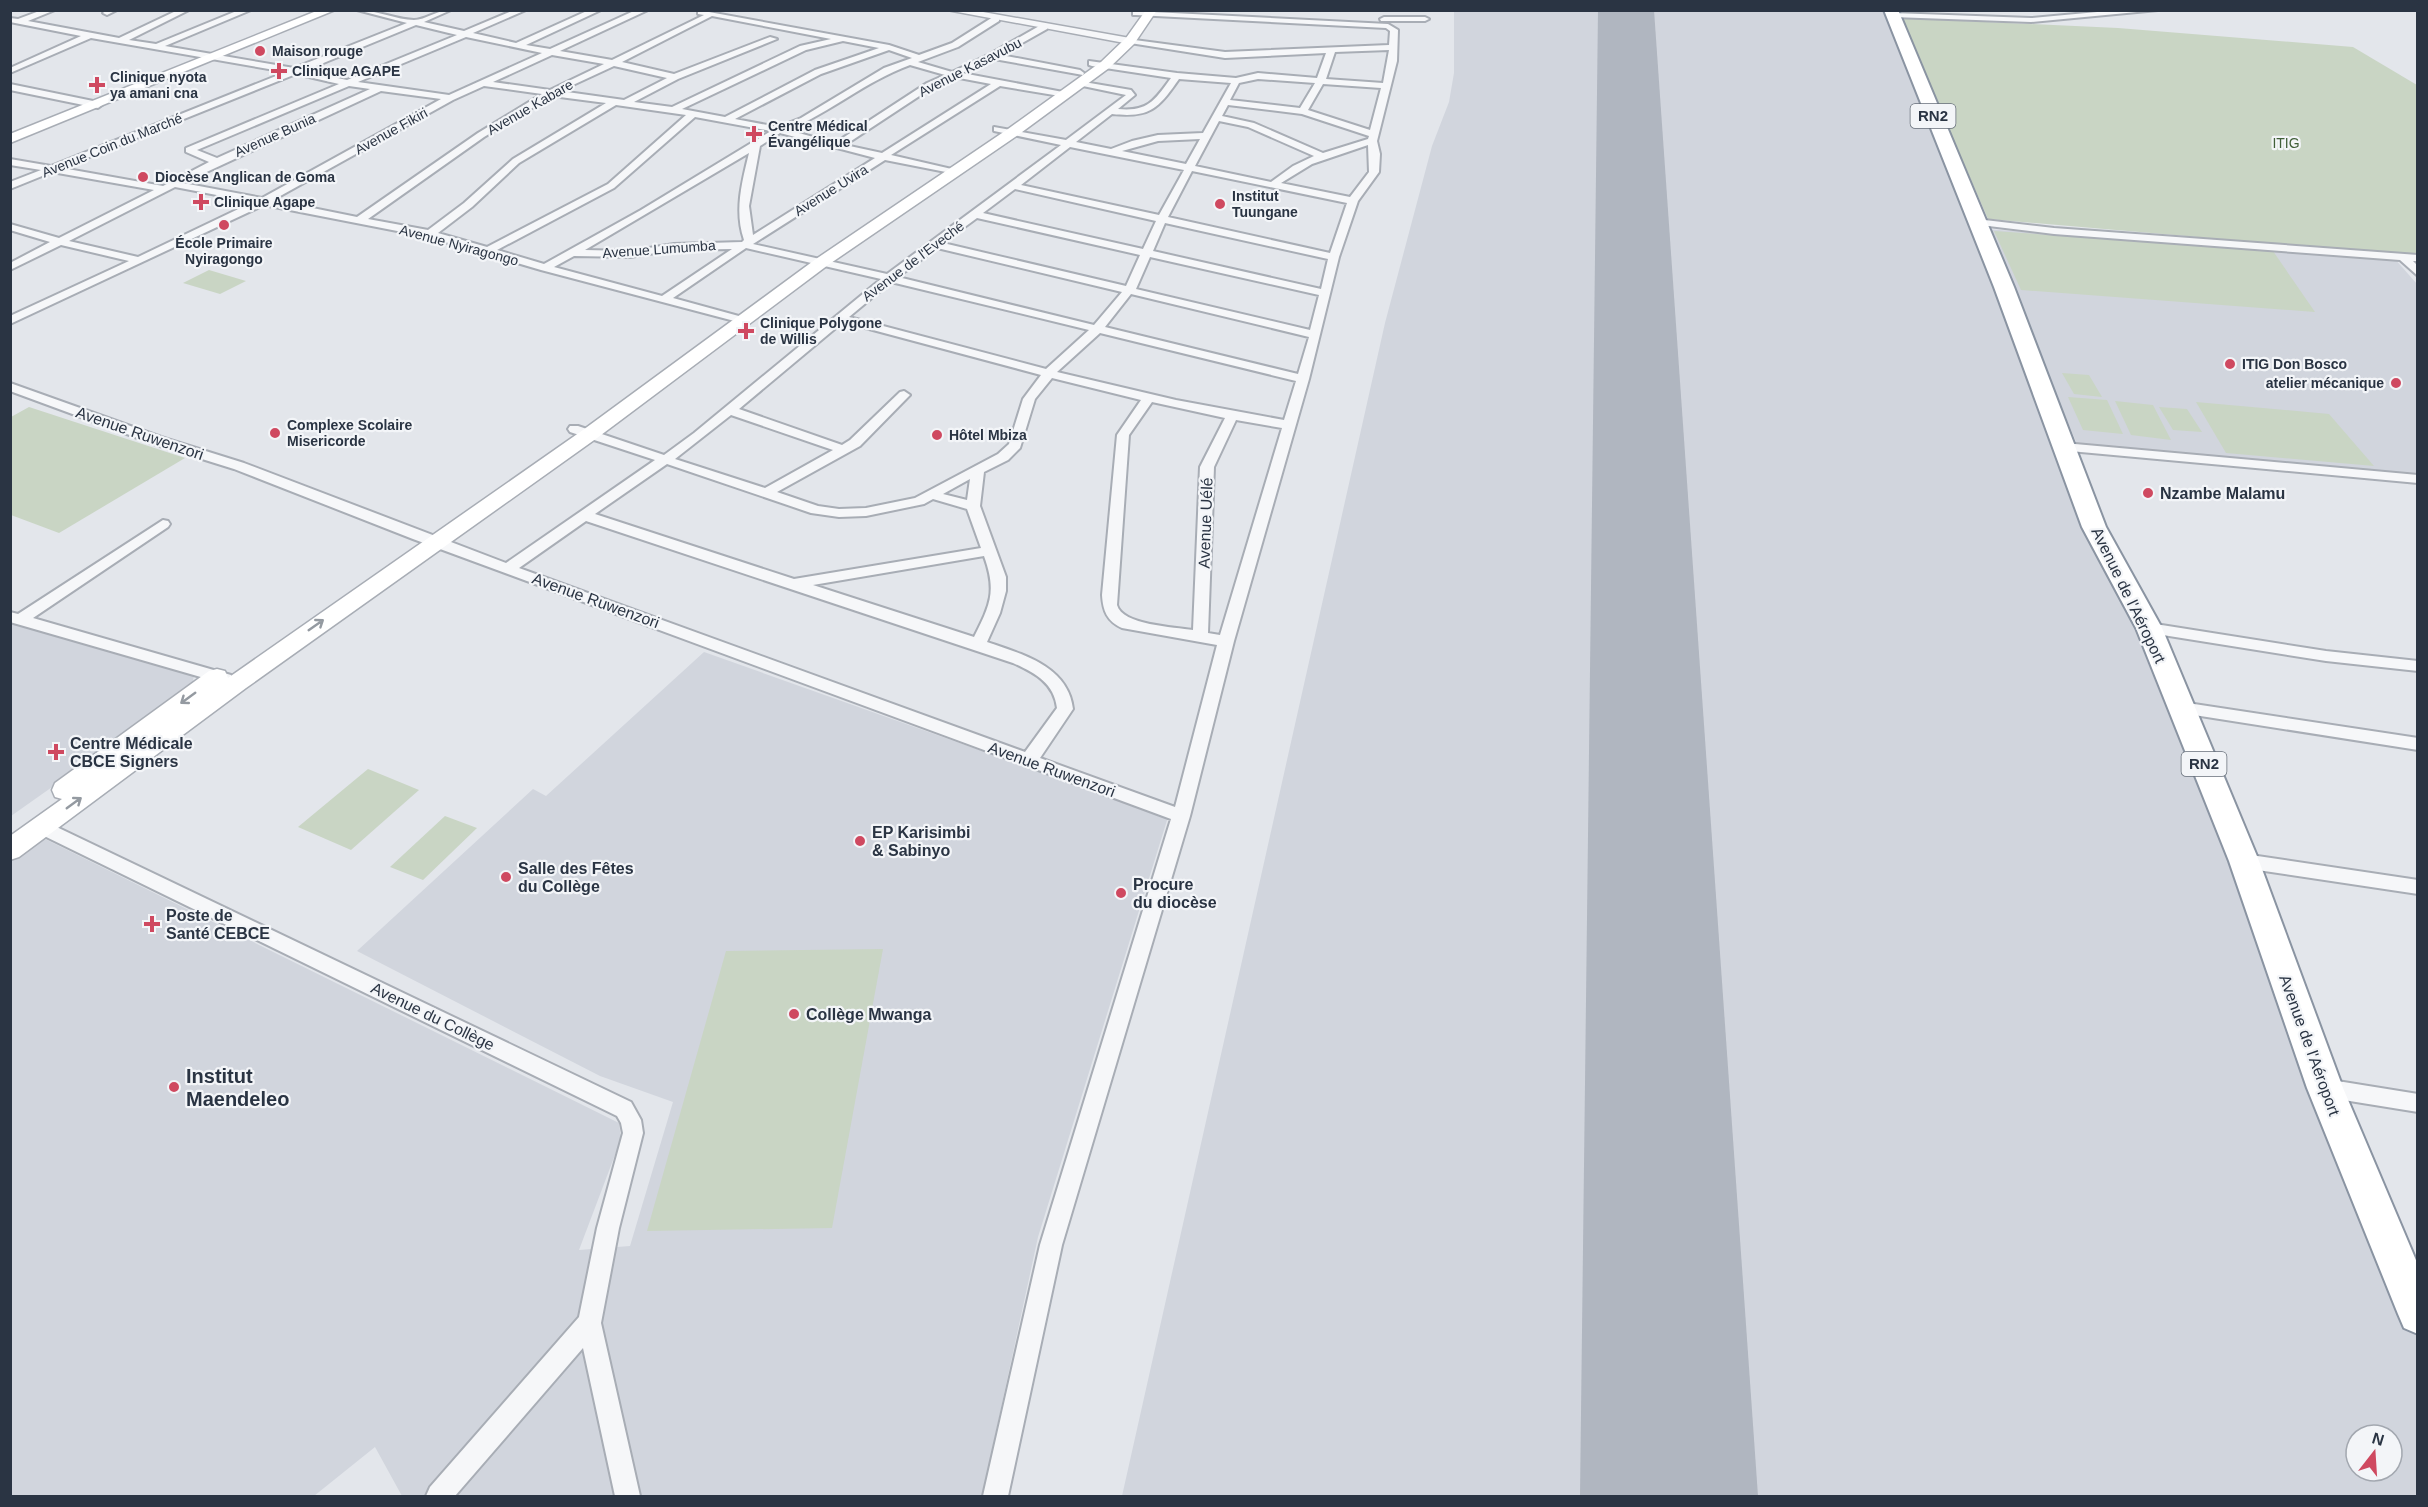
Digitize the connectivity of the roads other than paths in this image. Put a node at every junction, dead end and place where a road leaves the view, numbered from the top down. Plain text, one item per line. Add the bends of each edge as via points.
1 (51, 10) edge
2 (185, 10) edge
3 (247, 10) edge
4 (330, 10) edge
5 (361, 10) edge
6 (447, 10) edge
7 (522, 10) edge
8 (597, 10) edge
9 (645, 10) edge
10 (694, 10) edge
11 (952, 10) edge
12 (1226, 10) edge
13 (2100, 10) edge
14 (2154, 10) edge
15 (1144, 12) edge
16 (1892, 13) edge
17 (711, 14) junction
18 (2108, 15) junction
19 (1386, 18) edge
20 (996, 19) junction
21 (1222, 19) junction
22 (1425, 20) dead end
23 (13, 22) edge
24 (414, 24) junction
25 (1044, 27) junction
26 (467, 34) junction
27 (92, 35) junction
28 (844, 38) junction
29 (773, 39) dead end
30 (1124, 40) junction
31 (119, 41) junction
32 (159, 46) junction
33 (517, 46) junction
34 (889, 47) junction
35 (1394, 47) junction
36 (1332, 49) junction
37 (549, 52) junction
38 (1268, 52) junction
39 (220, 56) junction
40 (993, 56) junction
41 (920, 59) junction
42 (910, 62) junction
43 (610, 63) junction
44 (1099, 64) junction
45 (10, 71) edge
46 (293, 72) junction
47 (951, 74) junction
48 (1177, 76) junction
49 (1258, 76) junction
50 (675, 77) junction
51 (1080, 78) junction
52 (1236, 81) junction
53 (1320, 82) junction
54 (346, 83) junction
55 (482, 83) junction
56 (999, 83) junction
57 (10, 87) edge
58 (1387, 87) junction
59 (381, 88) junction
60 (552, 92) junction
61 (1057, 95) junction
62 (450, 98) junction
63 (621, 101) junction
64 (1225, 102) junction
65 (98, 105) junction
66 (673, 110) junction
67 (1110, 111) junction
68 (1304, 111) junction
69 (693, 114) junction
70 (1216, 118) junction
71 (726, 120) junction
72 (779, 130) junction
73 (1005, 130) junction
74 (1207, 136) junction
75 (1372, 137) junction
76 (10, 139) edge
77 (1067, 143) junction
78 (755, 145) junction
79 (837, 146) junction
80 (1112, 152) junction
81 (1320, 155) junction
82 (884, 156) junction
83 (10, 162) edge
84 (217, 162) junction
85 (1190, 168) junction
86 (54, 169) junction
87 (947, 170) junction
88 (1273, 185) junction
89 (10, 186) edge
90 (1014, 186) junction
91 (169, 187) junction
92 (1353, 201) junction
93 (262, 202) junction
94 (975, 214) junction
95 (1162, 219) junction
96 (359, 220) junction
97 (1976, 222) junction
98 (10, 227) edge
99 (430, 234) junction
100 (60, 242) junction
101 (748, 243) junction
102 (934, 244) junction
103 (488, 251) junction
104 (572, 254) junction
105 (1145, 254) junction
106 (1334, 257) junction
107 (2403, 257) junction
108 (2418, 258) edge
109 (139, 260) junction
110 (815, 260) junction
111 (10, 267) edge
112 (545, 268) junction
113 (2418, 273) edge
114 (889, 278) junction
115 (1130, 289) junction
116 (1324, 293) junction
117 (666, 298) junction
118 (734, 318) junction
119 (840, 318) junction
120 (10, 321) edge
121 (1097, 329) junction
122 (1315, 335) junction
123 (1050, 372) junction
124 (1303, 380) junction
125 (10, 387) edge
126 (904, 395) dead end
127 (1149, 397) junction
128 (731, 411) junction
129 (1232, 416) junction
130 (1289, 425) junction
131 (582, 431) junction
132 (2064, 447) junction
133 (845, 450) junction
134 (663, 459) junction
135 (978, 471) junction
136 (2418, 479) edge
137 (766, 493) junction
138 (932, 495) junction
139 (973, 506) junction
140 (584, 515) junction
141 (163, 524) dead end
142 (426, 538) junction
143 (989, 551) junction
144 (509, 568) junction
145 (795, 583) junction
146 (15, 618) edge
147 (2149, 628) junction
148 (1200, 637) junction
149 (1226, 641) junction
150 (278, 644) junction
151 (978, 644) junction
152 (2418, 666) edge
153 (217, 677) junction
154 (238, 682) junction
155 (2181, 708) junction
156 (2418, 744) edge
157 (1029, 760) junction
158 (1181, 816) junction
159 (42, 827) junction
160 (10, 830) edge
161 (10, 850) edge
162 (2244, 861) junction
163 (2418, 887) edge
164 (2325, 1088) junction
165 (2418, 1103) edge
166 (2418, 1314) edge
167 (589, 1323) junction
168 (439, 1497) edge
169 (628, 1497) edge
170 (996, 1497) edge

1 - 23 street
2 - 31 street
3 - 32 street
4 - 39 main road
5 - 24 street
6 - 24 street, Avenue Coin du Marché
7 - 26 street
8 - 33 street
9 - 37 street, Avenue Fikiri
10 - 17 street
11 - 20 street
12 - 21 street
13 - 18 street
14 - 18 street
15 - 21 street
15 - 30 main road
16 - 18 street via 2031,20
16 - 97 highway, Avenue de l'Aéroport / RN2
17 - 28 street
17 - 43 street, Avenue Kabare
19 - 21 street
19 - 22 street
19 - 35 street via 1394,30
20 - 25 street
20 - 41 street via 965,40
23 - 27 street
24 - 26 street
24 - 46 street, Avenue Coin du Marché
25 - 30 street
25 - 40 street, Avenue Kasavubu
26 - 33 street
26 - 54 street
27 - 31 street
27 - 45 street
28 - 34 street
28 - 66 street via 803,48
29 - 50 street
30 - 38 street via 1215,54
30 - 44 main road
31 - 32 street
32 - 39 street
33 - 37 street
34 - 41 street
34 - 71 street via 818,72
35 - 36 street
35 - 58 street
36 - 38 street
36 - 53 street
37 - 43 street
37 - 55 street, Avenue Fikiri
38 - 49 street
39 - 46 street
39 - 65 main road
40 - 47 street, Avenue Kasavubu
40 - 51 street
41 - 42 street
42 - 47 street
42 - 72 street via 887,70 804,120
43 - 50 street
43 - 60 street, Avenue Kabare
44 - 48 street
44 - 51 main road
46 - 54 street
46 - 86 street, Avenue Coin du Marché
47 - 56 street
47 - 79 street, Avenue Kasavubu
48 - 52 street
48 - 67 street via 1149,110 1131,114
49 - 52 street
49 - 53 street
50 - 63 street
51 - 61 main road
51 - 67 street, Avenue de l'Eveché via 1131,93
52 - 64 street
53 - 58 street
53 - 68 street
54 - 59 street
54 - 84 street via 189,150
55 - 60 street
55 - 62 street, Avenue Fikiri
56 - 61 street
56 - 82 street, Avenue Uvira
57 - 65 street
58 - 75 street
59 - 62 street
59 - 84 street, Avenue Bunia
60 - 63 street
60 - 96 street, Avenue Kabare
61 - 73 main road
62 - 93 street, Avenue Fikiri
63 - 66 street
63 - 99 street via 516,161
64 - 68 street
64 - 70 street
65 - 76 main road
66 - 69 street
67 - 77 street, Avenue de l'Eveché
68 - 75 street
69 - 71 street
69 - 103 street via 611,186
70 - 74 street
70 - 81 street via 1251,125
71 - 72 street
72 - 78 street
72 - 79 street
73 - 77 street
73 - 87 main road
74 - 80 street via 1143,140
74 - 85 street
75 - 81 street
75 - 92 street via 1374,172
77 - 80 street
77 - 90 street, Avenue de l'Eveché
78 - 101 street via 744,223
78 - 104 street
79 - 82 street
80 - 85 street
81 - 88 street via 1297,166
82 - 87 street
82 - 101 street, Avenue Uvira
83 - 86 street, Avenue Nyiragongo
84 - 91 street, Avenue Bunia
85 - 88 street
85 - 95 street
86 - 89 street, Avenue Coin du Marché
86 - 91 street, Avenue Nyiragongo
87 - 110 main road
88 - 92 street
90 - 94 street, Avenue de l'Eveché
90 - 95 street
91 - 93 street, Avenue Nyiragongo
91 - 100 street, Avenue Bunia
92 - 106 street
93 - 96 street, Avenue Nyiragongo
93 - 109 street, Avenue Fikiri
94 - 102 street, Avenue de l'Eveché
94 - 105 street
95 - 105 street
95 - 106 street
96 - 99 street, Avenue Nyiragongo
97 - 107 street
97 - 132 highway, Avenue de l'Aéroport / RN2
98 - 100 street
99 - 103 street, Avenue Nyiragongo
100 - 109 street
100 - 111 street, Avenue Bunia
101 - 104 street, Avenue Lumumba via 630,254
101 - 110 street, Avenue Lumumba
101 - 117 street, Avenue Uvira
102 - 114 street, Avenue de l'Eveché
102 - 115 street
103 - 112 street, Avenue Nyiragongo
104 - 112 street
105 - 115 street
105 - 116 street
106 - 116 street
107 - 108 street
107 - 113 street
109 - 120 street, Avenue Fikiri
110 - 114 street, Avenue Lumumba
110 - 118 main road
112 - 117 street, Avenue Nyiragongo
114 - 119 street, Avenue de l'Eveché
114 - 121 street, Avenue Lumumba
115 - 121 street
115 - 122 street
116 - 122 street
117 - 118 street, Avenue Nyiragongo
118 - 131 main road
119 - 123 street
119 - 128 street, Avenue de l'Eveché
121 - 123 street
121 - 124 street, Avenue Lumumba
122 - 124 street
123 - 127 street
123 - 135 street via 1029,399 1015,445
124 - 130 street
125 - 142 street, Avenue Ruwenzori via 239,466
126 - 133 street
127 - 129 street
127 - 148 street via 1123,435 1108,595 1110,609 1116,620 1127,624
128 - 133 street
128 - 134 street, Avenue de l'Eveché
129 - 130 street
129 - 148 street, Avenue Uélé via 1207,467
130 - 149 street
131 - 134 street
131 - 142 main road
132 - 136 street
132 - 147 highway, Avenue de l'Aéroport / RN2 via 2094,527
133 - 137 street
134 - 137 street
134 - 140 street, Avenue de l'Eveché
135 - 138 street
135 - 139 street
137 - 138 street via 816,510 839,513 894,507
138 - 139 street
139 - 143 street
140 - 144 street, Avenue de l'Eveché
140 - 145 street
141 - 146 street
142 - 144 street, Avenue Ruwenzori
142 - 150 main road
143 - 145 street
143 - 151 street via 999,577 999,591
144 - 157 street, Avenue Ruwenzori
145 - 151 street
146 - 153 street
147 - 152 street
147 - 155 highway, Avenue de l'Aéroport / RN2
148 - 149 street
149 - 158 street
150 - 153 main road
150 - 154 main road
151 - 157 street via 1036,667 1063,692 1065,709
153 - 154 street
153 -> 160 main road
159 -> 154 main road
155 - 156 street
155 - 162 highway, Avenue de l'Aéroport / RN2
157 - 158 street, Avenue Ruwenzori
158 - 170 street via 1051,1245
159 - 161 main road
159 - 167 street, Avenue du Collège via 624,1109 633,1132
162 - 163 street
162 - 164 highway, Avenue de l'Aéroport / RN2
164 - 165 street
164 - 166 highway, Avenue de l'Aéroport / RN2
167 - 168 street
167 - 169 street

